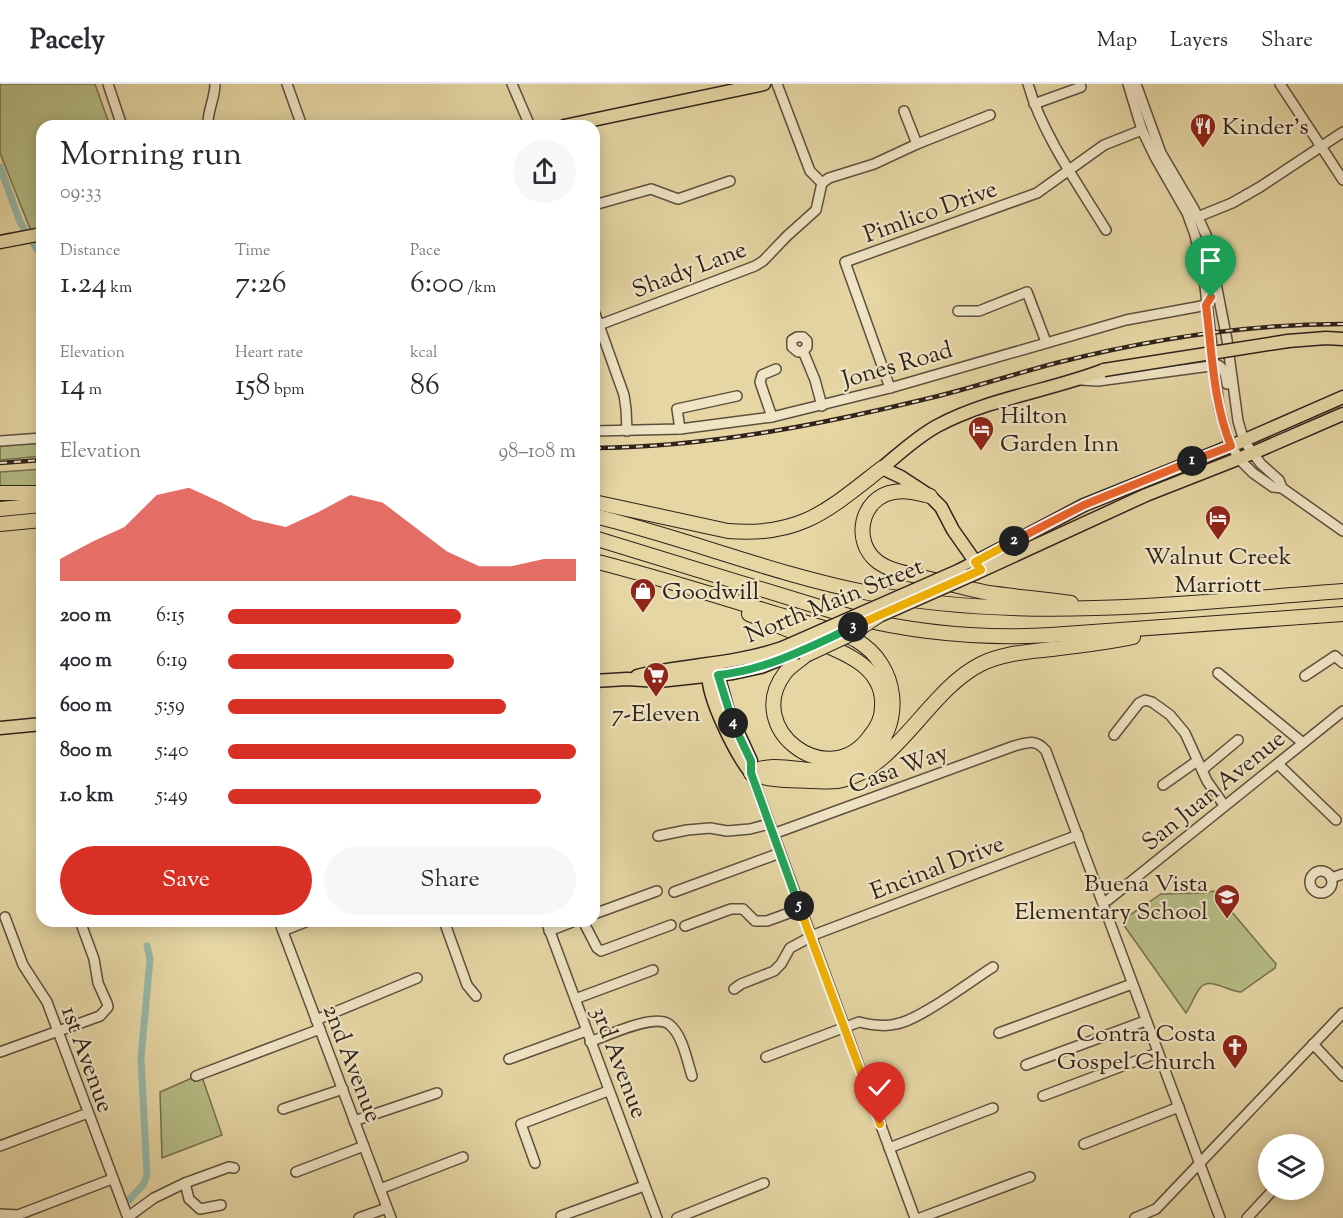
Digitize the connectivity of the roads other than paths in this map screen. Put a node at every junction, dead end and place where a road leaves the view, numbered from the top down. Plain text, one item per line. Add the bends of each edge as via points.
1 (108, 84) edge
2 (215, 84) edge
3 (287, 84) edge
4 (512, 84) edge
5 (764, 84) edge
6 (777, 84) edge
7 (1029, 84) edge
8 (1128, 84) edge
9 (1136, 84) edge
10 (1280, 84) edge
11 (1081, 87) dead end
12 (1034, 104) junction
13 (904, 111) dead end
14 (990, 115) dead end
15 (120, 120) edge
16 (207, 120) edge
17 (300, 120) edge
18 (527, 120) edge
19 (593, 120) edge
20 (1142, 130) junction
21 (1343, 132) edge
22 (917, 144) junction
23 (1321, 147) junction
24 (1069, 170) junction
25 (1343, 180) edge
26 (730, 181) dead end
27 (822, 183) junction
28 (600, 202) edge
29 (1194, 218) junction
30 (1106, 230) dead end
31 (33, 236) edge
32 (0, 242) edge
33 (1211, 253) junction
34 (1206, 305) junction
35 (958, 311) dead end
36 (600, 325) edge
37 (600, 328) edge
38 (1343, 339) edge
39 (1227, 340) junction
40 (1046, 342) junction
41 (803, 351) dead end
42 (1213, 366) junction
43 (776, 369) dead end
44 (1079, 380) junction
45 (890, 388) junction
46 (737, 396) dead end
47 (1343, 397) edge
48 (822, 406) junction
49 (1343, 414) edge
50 (772, 417) junction
51 (1239, 421) junction
52 (680, 429) junction
53 (600, 431) edge
54 (627, 431) junction
55 (36, 438) edge
56 (0, 441) edge
57 (1244, 441) junction
58 (1231, 446) junction
59 (1253, 453) junction
60 (1239, 459) junction
61 (882, 468) junction
62 (1282, 488) junction
63 (0, 493) edge
64 (36, 493) edge
65 (930, 496) junction
66 (600, 503) edge
67 (36, 506) edge
68 (0, 509) edge
69 (600, 518) edge
70 (36, 521) edge
71 (0, 524) edge
72 (36, 529) edge
73 (1343, 531) edge
74 (0, 532) edge
75 (600, 540) edge
76 (600, 563) edge
77 (977, 569) junction
78 (690, 587) junction
79 (1343, 591) edge
80 (1112, 608) junction
81 (1343, 614) edge
82 (878, 616) joint
83 (1188, 625) junction
84 (800, 654) junction
85 (1343, 663) edge
86 (712, 672) junction
87 (1218, 674) dead end
88 (1305, 676) dead end
89 (600, 680) edge
90 (1343, 711) edge
91 (36, 725) edge
92 (0, 728) edge
93 (1114, 735) dead end
94 (1238, 740) dead end
95 (1303, 743) junction
96 (1197, 760) junction
97 (1278, 764) junction
98 (1202, 770) junction
99 (751, 773) junction
100 (1163, 785) dead end
101 (1224, 805) junction
102 (1336, 820) dead end
103 (771, 829) junction
104 (1078, 835) junction
105 (658, 836) dead end
106 (780, 853) junction
107 (1343, 874) edge
108 (1331, 878) dead end
109 (657, 891) dead end
110 (674, 892) dead end
111 (1108, 900) dead end
112 (800, 909) junction
113 (600, 912) edge
114 (5, 917) dead end
115 (671, 925) dead end
116 (684, 926) dead end
117 (82, 927) edge
118 (281, 927) edge
119 (293, 927) edge
120 (446, 927) edge
121 (548, 927) edge
122 (559, 927) edge
123 (586, 927) edge
124 (283, 931) junction
125 (549, 931) junction
126 (810, 936) junction
127 (993, 967) dead end
128 (653, 970) dead end
129 (417, 978) dead end
130 (1132, 984) junction
131 (734, 989) dead end
132 (476, 996) dead end
133 (575, 999) junction
134 (1343, 1013) edge
135 (1145, 1021) junction
136 (318, 1024) junction
137 (844, 1028) junction
138 (57, 1031) junction
139 (586, 1031) junction
140 (999, 1034) dead end
141 (590, 1042) junction
142 (1313, 1044) junction
143 (0, 1052) edge
144 (1157, 1053) junction
145 (766, 1057) dead end
146 (509, 1059) dead end
147 (1026, 1065) dead end
148 (196, 1076) dead end
149 (692, 1076) dead end
150 (1343, 1076) edge
151 (343, 1089) junction
152 (609, 1091) junction
153 (437, 1093) dead end
154 (1043, 1096) dead end
155 (1179, 1107) junction
156 (993, 1108) dead end
157 (283, 1109) dead end
158 (88, 1113) junction
159 (354, 1121) junction
160 (1084, 1144) dead end
161 (0, 1146) edge
162 (364, 1146) junction
163 (889, 1148) junction
164 (463, 1156) dead end
165 (535, 1163) dead end
166 (1199, 1166) junction
167 (234, 1168) dead end
168 (296, 1172) dead end
169 (1029, 1177) dead end
170 (112, 1179) junction
171 (185, 1183) junction
172 (764, 1183) dead end
173 (644, 1186) junction
174 (380, 1189) junction
175 (1264, 1200) edge
176 (221, 1205) dead end
177 (387, 1208) junction
178 (0, 1214) edge
179 (31, 1214) edge
180 (561, 1216) dead end
181 (128, 1218) edge
182 (359, 1218) edge
183 (391, 1218) edge
184 (657, 1218) edge
185 (677, 1218) edge
186 (915, 1218) edge
187 (920, 1218) edge
188 (1134, 1218) edge
189 (1220, 1218) edge
190 (1247, 1218) edge

1 - 15 street
2 - 16 street
3 - 17 street
4 - 18 street
5 - 19 main road
6 - 27 street via 810,171
7 - 12 street
8 - 20 street
9 - 29 street via 1161,153
10 - 23 street
11 - 12 street
12 - 24 street
13 - 22 street
14 - 22 street
20 - 24 street, Pimlico Drive via 1104,145
20 - 29 street
21 - 23 street
22 - 27 street
23 - 25 street
23 - 29 street via 1260,188
24 - 30 street
24 - 45 street, Pimlico Drive via 1037,193 845,262
26 - 28 street via 678,199 651,189
27 - 36 street, Shady Lane via 816,210 764,261
29 - 33 street via 1207,237
29 - 34 street
31 - 32 main road
33 - 34 street via 1211,297
33 - 39 street
34 - 39 street
34 - 40 street, Jones Road via 1126,320
34 - 42 street
35 - 40 street via 979,311 1027,292
37 - 54 street via 624,395
38 - 44 main road, bridge via 1288,341 1104,370
39 - 51 street
40 - 45 street, Jones Road
41 - 48 street
42 - 44 street
42 - 51 street via 1222,368 1226,375 1231,409
42 - 58 street via 1219,407
43 - 50 street via 762,375 760,382
44 - 61 main road via 939,425
45 - 48 street, Jones Road
46 - 52 street via 677,409
47 - 57 main road, North Main Street
48 - 50 street, Jones Road
49 - 59 main road, North Main Street
50 - 52 street, Jones Road
51 - 57 street
52 - 54 street, Jones Road
53 - 54 street, Jones Road
55 - 56 street
57 - 58 main road, North Main Street
57 - 59 street
58 - 60 street
58 - 77 main road, North Main Street via 1084,505
59 - 60 main road, North Main Street
59 - 62 street
60 - 62 street via 1273,487
60 - 77 main road, North Main Street
61 - 65 main road
61 - 66 highway via 830,509 797,525 774,530 710,528
62 - 73 street
63 - 64 highway
65 - 77 main road via 941,507
65 - 80 highway via 893,492 873,502 862,523 868,552 894,570 988,592
67 - 68 highway
69 - 80 highway via 800,577 870,593 1005,609
70 - 71 highway
72 - 74 highway
75 - 83 highway via 838,613 909,628 1023,637
76 - 78 highway
77 - 82 main road, North Main Street, bridge
77 - 86 main road, North Main Street, bridge via 960,570 782,648
78 - 84 highway via 852,656 871,672 880,689 878,726 854,752 838,757 812,757 794,747 779,727 774,706 777,688
78 - 99 highway via 856,640 872,652 892,687 894,703 887,734 867,759 826,772 761,767
79 - 80 highway
81 - 83 highway
82 - 84 highway, bridge via 853,633
83 - 99 highway via 1108,642 1007,655 982,663 945,690 882,757 855,776 838,781 793,781 766,779
84 - 86 main road, North Main Street via 761,667
85 - 88 street via 1335,656
86 - 89 main road, North Main Street via 659,681
86 - 99 main road via 711,694 740,760
87 - 95 street
90 - 95 street, San Juan Avenue
91 - 92 main road
93 - 96 street via 1139,703 1152,702 1185,733
94 - 98 street
95 - 97 street, San Juan Avenue
96 - 98 street
96 - 100 street
97 - 101 street, San Juan Avenue
97 - 102 street
98 - 101 street
99 - 103 street
101 - 111 street, San Juan Avenue
103 - 104 street, Casa Way via 1026,742 1037,743 1046,751
103 - 105 street, Casa Way via 710,828
103 - 106 street
104 - 126 street, Encinal Drive
104 - 130 street
106 - 110 street
106 - 112 street
107 - 108 street
109 - 113 street
112 - 116 street via 767,921 755,921 743,909 731,909
112 - 126 street
114 - 138 street, 1st Avenue via 22,965 43,995
115 - 123 street via 602,951
117 - 138 street via 108,1007 100,1016
118 - 124 street, 2nd Avenue
119 - 124 street
120 - 132 street via 467,985
121 - 125 street, 3rd Avenue
122 - 125 street
124 - 136 street, 2nd Avenue
125 - 133 street, 3rd Avenue
126 - 131 street, Encinal Drive via 790,948 774,971
126 - 137 street
127 - 137 street via 905,1021 872,1025 859,1022
128 - 133 street
129 - 136 street
130 - 135 street
130 - 140 street
133 - 139 street, 3rd Avenue
134 - 142 street
135 - 144 street
135 - 147 street
136 - 148 street
136 - 151 street, 2nd Avenue
137 - 145 street
137 - 163 street
138 - 143 street
138 - 158 street, 1st Avenue
139 - 141 street, 3rd Avenue
139 - 146 street
141 - 149 street via 662,1020 680,1040
141 - 152 street, 3rd Avenue
142 - 150 street
142 - 166 street
144 - 154 street
144 - 155 street
151 - 157 street
151 - 159 street, 2nd Avenue
152 - 165 street via 521,1124
152 - 173 street, 3rd Avenue
153 - 159 street
155 - 160 street
155 - 166 street
156 - 163 street
158 - 161 street
158 - 170 street, 1st Avenue
159 - 162 street, 2nd Avenue
162 - 168 street
162 - 174 street, 2nd Avenue
163 - 186 street
164 - 174 street
166 - 188 street via 1156,1209
166 - 189 street
167 - 171 street
169 - 187 street
170 - 179 street
170 - 181 street, 1st Avenue
171 - 176 street via 189,1199 200,1209
171 - 181 street via 154,1198
172 - 185 street
173 - 180 street
173 - 184 street, 3rd Avenue
174 - 177 street, 2nd Avenue
175 - 190 street
177 - 182 street
177 - 183 street, 2nd Avenue
178 - 179 street

